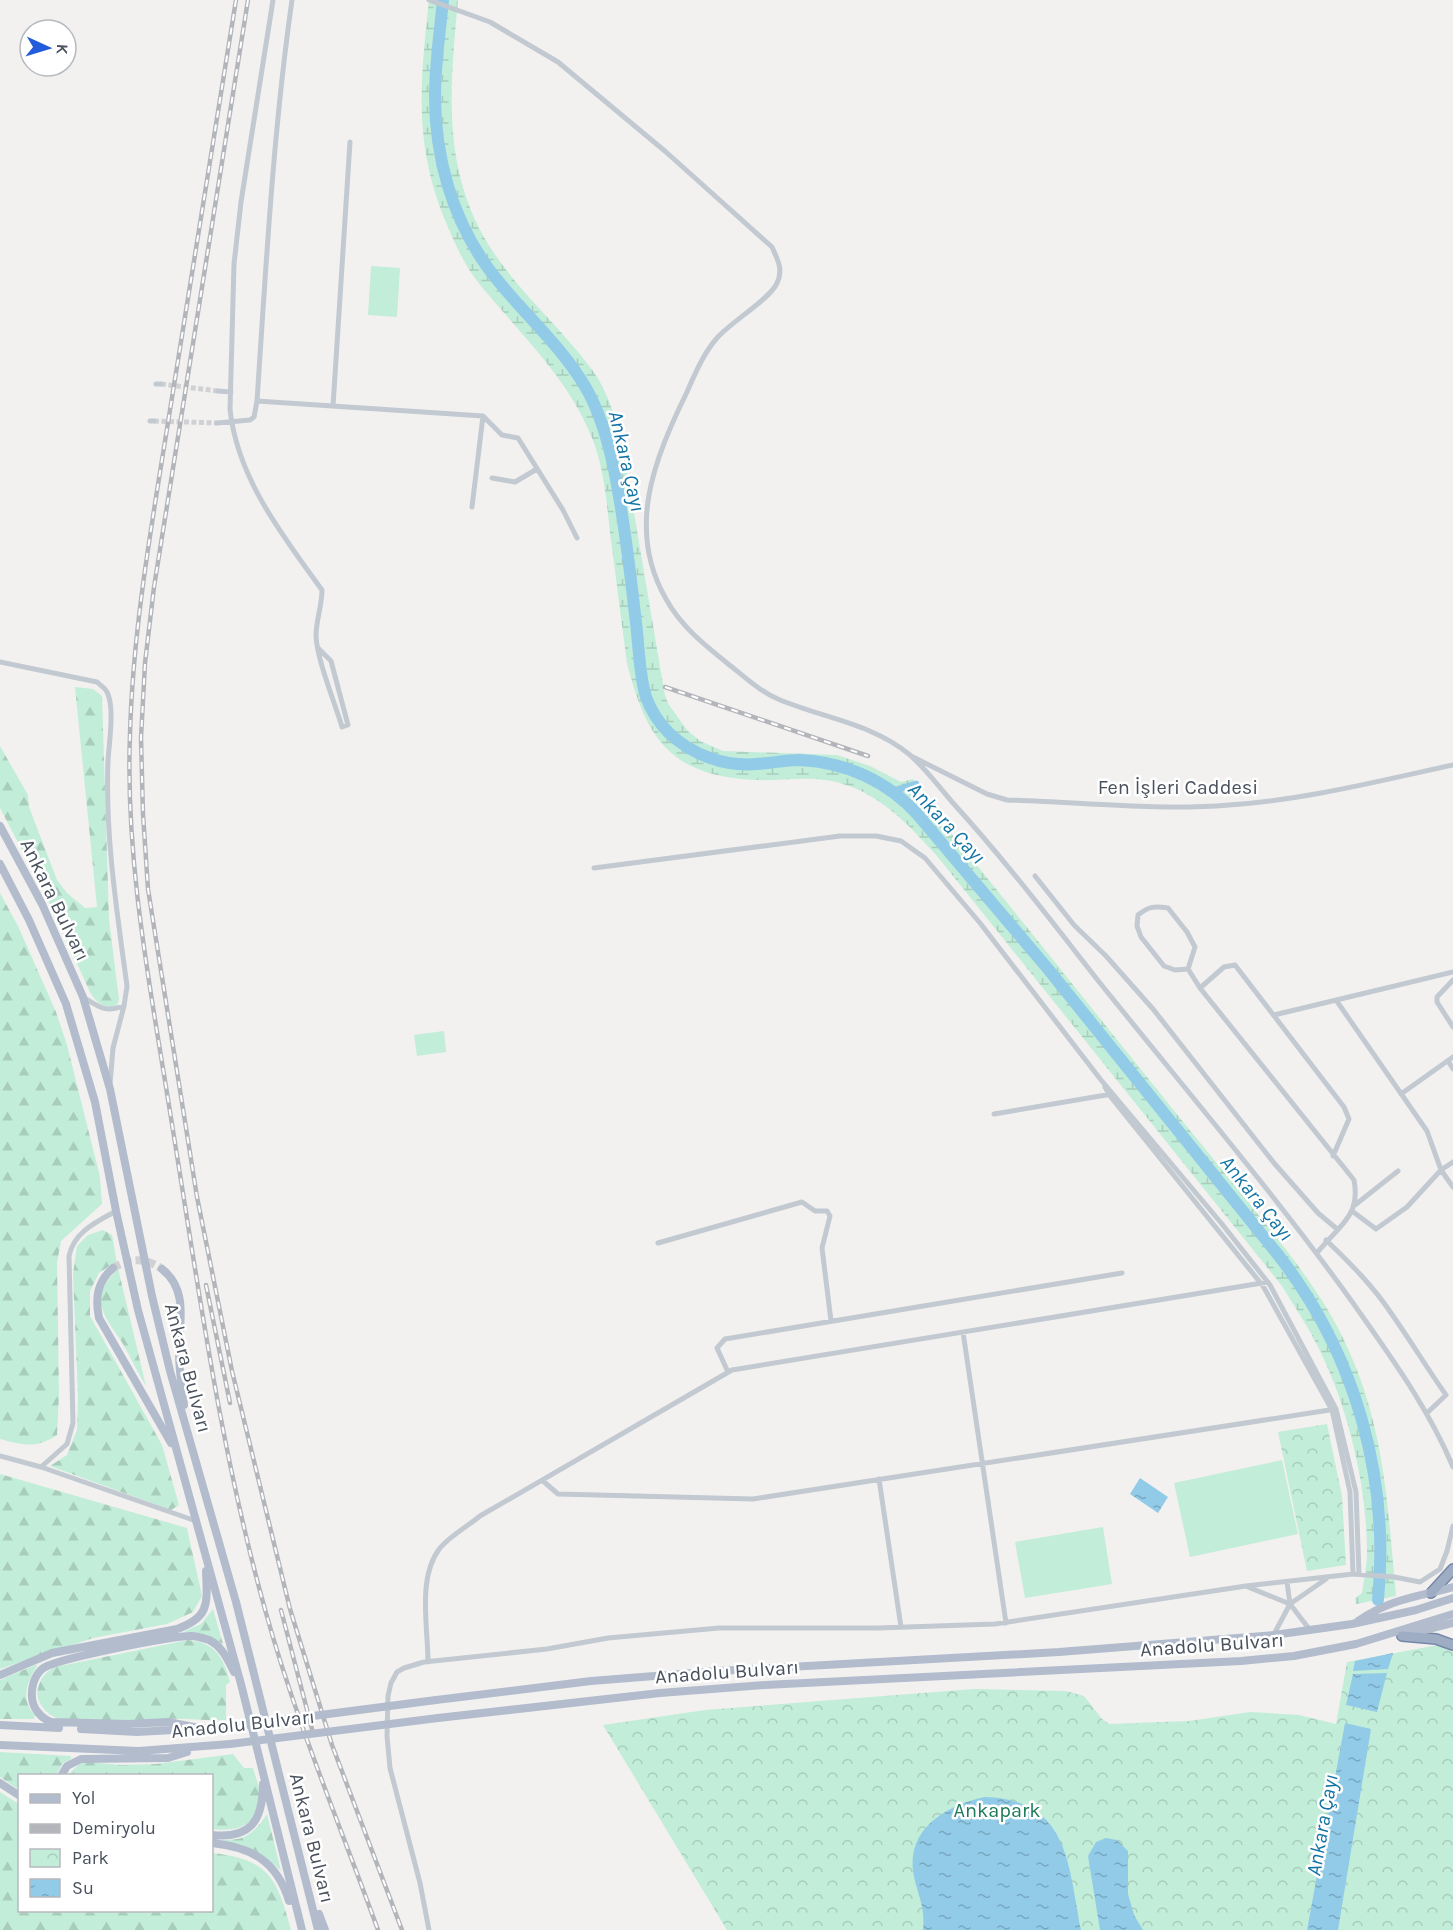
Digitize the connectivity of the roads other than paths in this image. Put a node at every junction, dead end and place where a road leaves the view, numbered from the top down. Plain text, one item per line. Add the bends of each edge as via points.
1 (273, 0) edge
2 (292, 0) edge
3 (429, 0) edge
4 (351, 142) dead end
5 (218, 391) tunnel mouth
6 (231, 392) junction
7 (257, 401) junction
8 (333, 406) junction
9 (483, 416) junction
10 (217, 423) tunnel mouth
11 (232, 423) junction
12 (537, 469) junction
13 (492, 478) dead end
14 (472, 507) dead end
15 (577, 538) dead end
16 (319, 649) junction
17 (0, 662) edge
18 (910, 756) junction
19 (1453, 765) edge
20 (0, 826) edge
21 (0, 864) edge
22 (594, 868) dead end
23 (1035, 876) dead end
24 (1188, 969) junction
25 (1453, 972) edge
26 (1453, 980) edge
27 (1200, 988) junction
28 (83, 997) junction
29 (1336, 1000) junction
30 (124, 1006) junction
31 (1274, 1016) junction
32 (1453, 1027) edge
33 (1451, 1059) edge
34 (1453, 1069) edge
35 (110, 1089) junction
36 (1401, 1094) junction
37 (1112, 1095) junction
38 (993, 1114) dead end
39 (1334, 1156) junction
40 (1453, 1162) edge
41 (1441, 1170) junction
42 (1398, 1171) dead end
43 (1453, 1187) edge
44 (1355, 1205) junction
45 (116, 1211) junction
46 (1352, 1211) junction
47 (1337, 1229) junction
48 (1326, 1240) junction
49 (658, 1243) dead end
50 (1317, 1253) junction
51 (113, 1268) tunnel mouth
52 (162, 1269) tunnel mouth
53 (1122, 1273) dead end
54 (1268, 1282) junction
55 (1260, 1284) junction
56 (831, 1322) junction
57 (963, 1332) junction
58 (728, 1372) junction
59 (1334, 1410) junction
60 (1427, 1413) junction
61 (178, 1454) junction
62 (0, 1456) edge
63 (196, 1461) junction
64 (983, 1463) junction
65 (41, 1467) junction
66 (1453, 1467) edge
67 (879, 1479) junction
68 (543, 1481) junction
69 (196, 1521) junction
70 (1453, 1526) edge
71 (206, 1558) junction
72 (1453, 1569) edge
73 (1359, 1574) junction
74 (1327, 1578) junction
75 (1287, 1582) junction
76 (1246, 1586) junction
77 (1453, 1587) edge
78 (1431, 1593) junction
79 (1453, 1598) edge
80 (1290, 1604) junction
81 (1453, 1614) edge
82 (1006, 1623) junction
83 (1453, 1623) edge
84 (1352, 1624) junction
85 (901, 1627) junction
86 (1310, 1630) junction
87 (1402, 1632) junction
88 (1274, 1635) junction
89 (1453, 1645) edge
90 (428, 1662) junction
91 (0, 1675) edge
92 (241, 1684) junction
93 (0, 1725) edge
94 (204, 1729) junction
95 (0, 1745) edge
96 (202, 1747) junction
97 (262, 1772) junction
98 (62, 1774) edge
99 (0, 1783) edge
100 (18, 1795) edge
101 (213, 1835) edge
102 (213, 1843) edge
103 (309, 1890) junction
104 (296, 1930) edge
105 (302, 1930) edge
106 (318, 1930) edge
107 (325, 1930) edge
108 (429, 1930) edge

1 - 6 street via 234,264
2 - 7 street via 271,193
3 - 18 street via 490,22 558,62 772,247 780,264 778,282 728,326 706,352 656,462 647,500 646,533 651,563 662,593 687,629 754,685 775,698 860,726
4 - 8 street
5 - 6 street
6 - 11 street
7 - 8 street
7 - 11 street via 254,417
8 - 9 street
9 - 12 street via 502,435 518,438
9 - 14 street
10 - 11 street
11 - 16 street via 255,488 270,517 322,590 316,639
12 - 13 street via 515,482
12 - 15 street
16 - 16 street via 331,661 348,725 342,727
17 - 30 street via 98,682 108,693 108,820 127,986
18 - 19 street, Fen İşleri Caddesi via 1007,800 1173,806 1227,806 1300,797
18 - 50 street via 975,826
20 - 28 main road, Ankara Bulvarı via 42,904
21 - 45 main road, Ankara Bulvarı via 66,1004 95,1102
22 - 37 street via 840,836 901,841 925,858 980,923
23 - 47 street via 1074,925 1153,1009 1274,1163
24 - 24 street via 1195,947 1187,932 1168,908 1144,909 1138,915 1141,937 1164,966
24 - 27 street
25 - 29 street
26 - 32 street via 1437,998
27 - 31 street via 1224,967 1235,964
27 - 39 street
28 - 30 street via 112,1011
28 - 35 main road, Ankara Bulvarı
29 - 31 street
29 - 36 street
30 - 35 street via 113,1048
31 - 39 street via 1344,1107 1349,1119
33 - 34 street
33 - 36 street
35 - 63 main road, Ankara Bulvarı via 152,1296
36 - 41 street via 1427,1131
37 - 38 street
37 - 54 street
37 - 55 street
39 - 44 street via 1354,1180
40 - 41 street
41 - 43 street
41 - 46 street via 1407,1207 1376,1229
42 - 44 street
44 - 46 street
45 - 61 main road, Ankara Bulvarı via 138,1310
45 - 65 street via 88,1227 71,1246 73,1423 67,1444
46 - 47 street
47 - 48 street
48 - 50 street
48 - 60 street via 1364,1278 1446,1395
49 - 56 street via 802,1202 815,1211 827,1210 830,1216 822,1248
50 - 60 street via 1406,1377
51 - 61 main road via 100,1282 96,1306 99,1318
52 - 63 main road via 180,1293 180,1368
53 - 56 street
54 - 55 street
54 - 59 street
55 - 57 street
55 - 59 street
56 - 58 street via 725,1339 717,1348
57 - 58 street
57 - 64 street
58 - 68 street
59 - 64 street
59 - 73 street via 1350,1492
60 - 66 street
61 - 69 main road, Ankara Bulvarı
62 - 65 street
63 - 103 main road, Ankara Bulvarı
64 - 67 street
64 - 82 street
65 - 69 street
67 - 68 street via 753,1499 558,1494
67 - 85 street
68 - 90 street via 480,1516 442,1546 432,1559 426,1588
69 - 71 main road, Ankara Bulvarı
70 - 73 street via 1440,1569 1420,1582
71 - 91 main road via 207,1602 204,1612 189,1625 52,1653
71 - 92 main road, Ankara Bulvarı
72 - 78 highway
73 - 74 street
74 - 75 street
74 - 80 street
75 - 76 street
75 - 80 street
76 - 80 street
76 - 82 street
77 - 78 main road
78 - 84 main road via 1396,1600
79 - 84 main road, Anadolu Bulvarı
80 - 86 street
80 - 88 street
81 - 87 main road
82 - 85 street
83 - 87 main road
84 - 86 main road, Anadolu Bulvarı
85 - 90 street via 719,1628
86 - 88 main road, Anadolu Bulvarı
87 - 89 highway
87 - 96 main road, Anadolu Bulvarı, bridge via 1294,1656 660,1693
88 - 94 main road, Anadolu Bulvarı, bridge via 591,1681
90 - 108 street via 397,1672 388,1696 387,1736 390,1768
92 - 94 main road via 220,1648 209,1640 189,1636 50,1664 33,1683 33,1705 40,1716 51,1722 168,1722
92 - 97 main road, Ankara Bulvarı
93 - 94 main road, Anadolu Bulvarı via 137,1732
95 - 96 main road, Anadolu Bulvarı via 139,1750
96 - 98 main road via 168,1758 81,1759 67,1766
97 - 101 main road via 261,1809 252,1825 233,1835
97 - 105 main road, Ankara Bulvarı
99 - 100 main road
102 - 104 main road via 251,1852 268,1864 282,1880
103 - 106 main road, Ankara Bulvarı
103 - 107 main road

